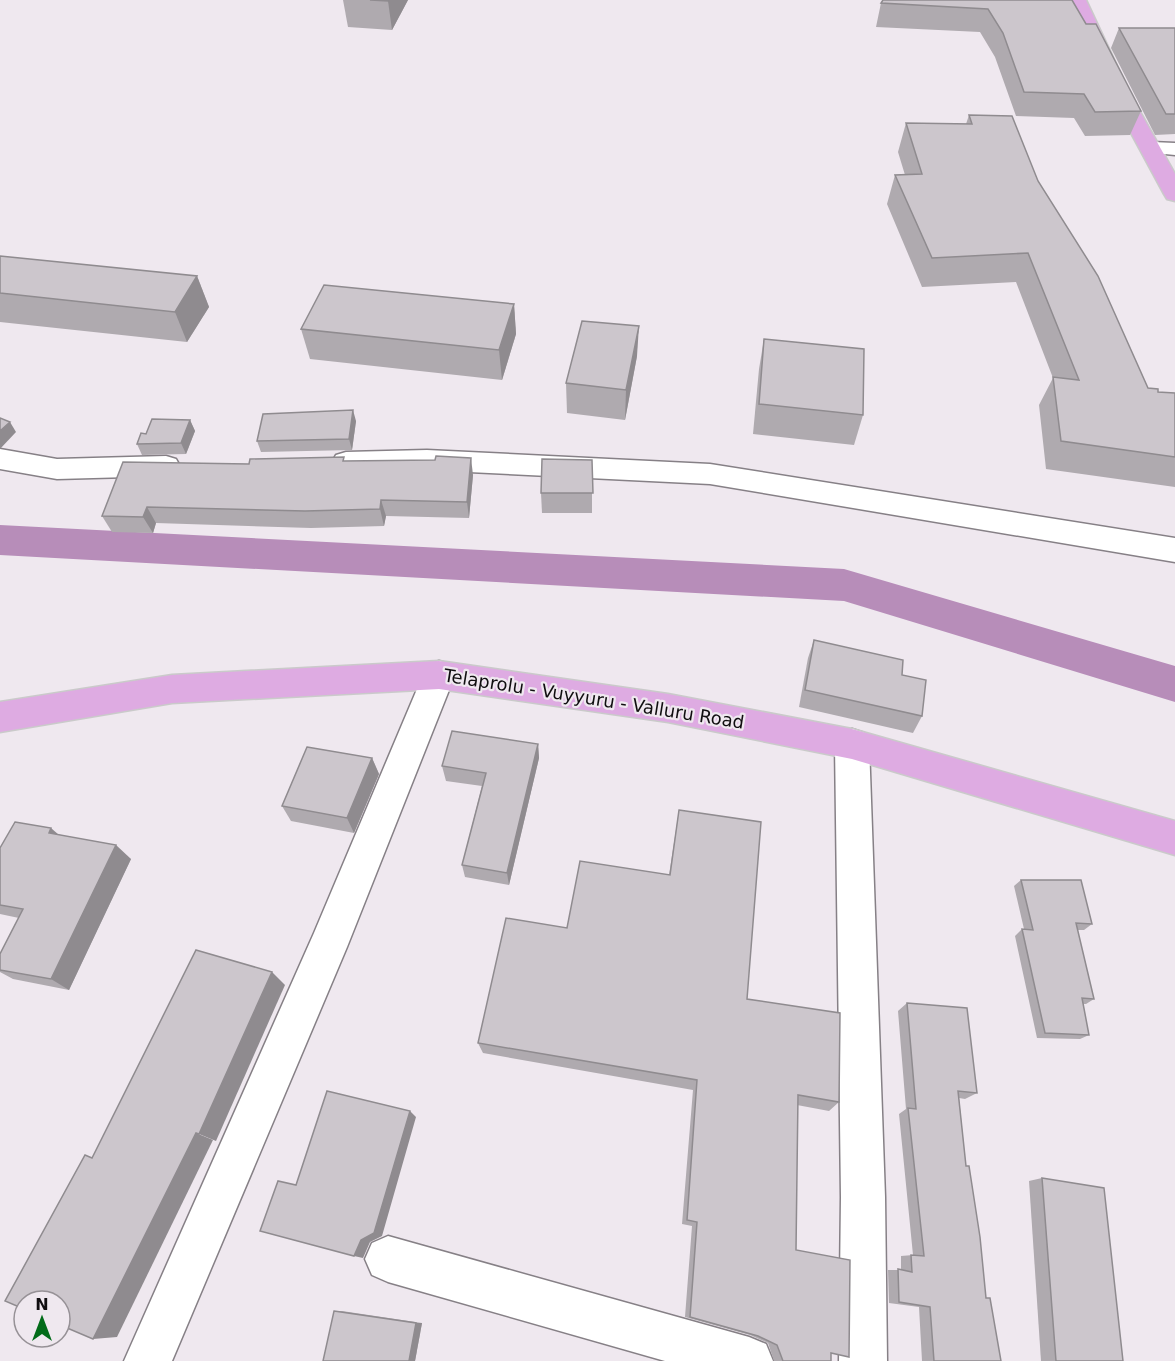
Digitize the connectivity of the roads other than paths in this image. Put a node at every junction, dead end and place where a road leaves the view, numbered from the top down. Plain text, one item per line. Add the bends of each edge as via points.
1 (1077, 0) edge
2 (1152, 148) junction
3 (1175, 149) edge
4 (1175, 194) edge
5 (0, 459) edge
6 (319, 462) edge
7 (188, 466) edge
8 (1175, 550) edge
9 (439, 675) junction
10 (0, 717) edge
11 (852, 744) junction
12 (1175, 838) edge
13 (388, 1258) dead end
14 (148, 1361) edge
15 (749, 1361) edge
16 (863, 1361) edge

1 - 2 main road via 1120,94
2 - 3 street
2 - 4 main road
5 - 7 street via 57,469
6 - 8 street via 426,459 710,474
9 - 10 main road, Telaprolu - Vuyyuru - Valluru Road via 172,688
9 - 11 main road, Telaprolu - Vuyyuru - Valluru Road via 668,708
9 - 14 street via 328,947
11 - 12 main road, Telaprolu - Vuyyuru - Valluru Road
11 - 16 street
13 - 15 street

